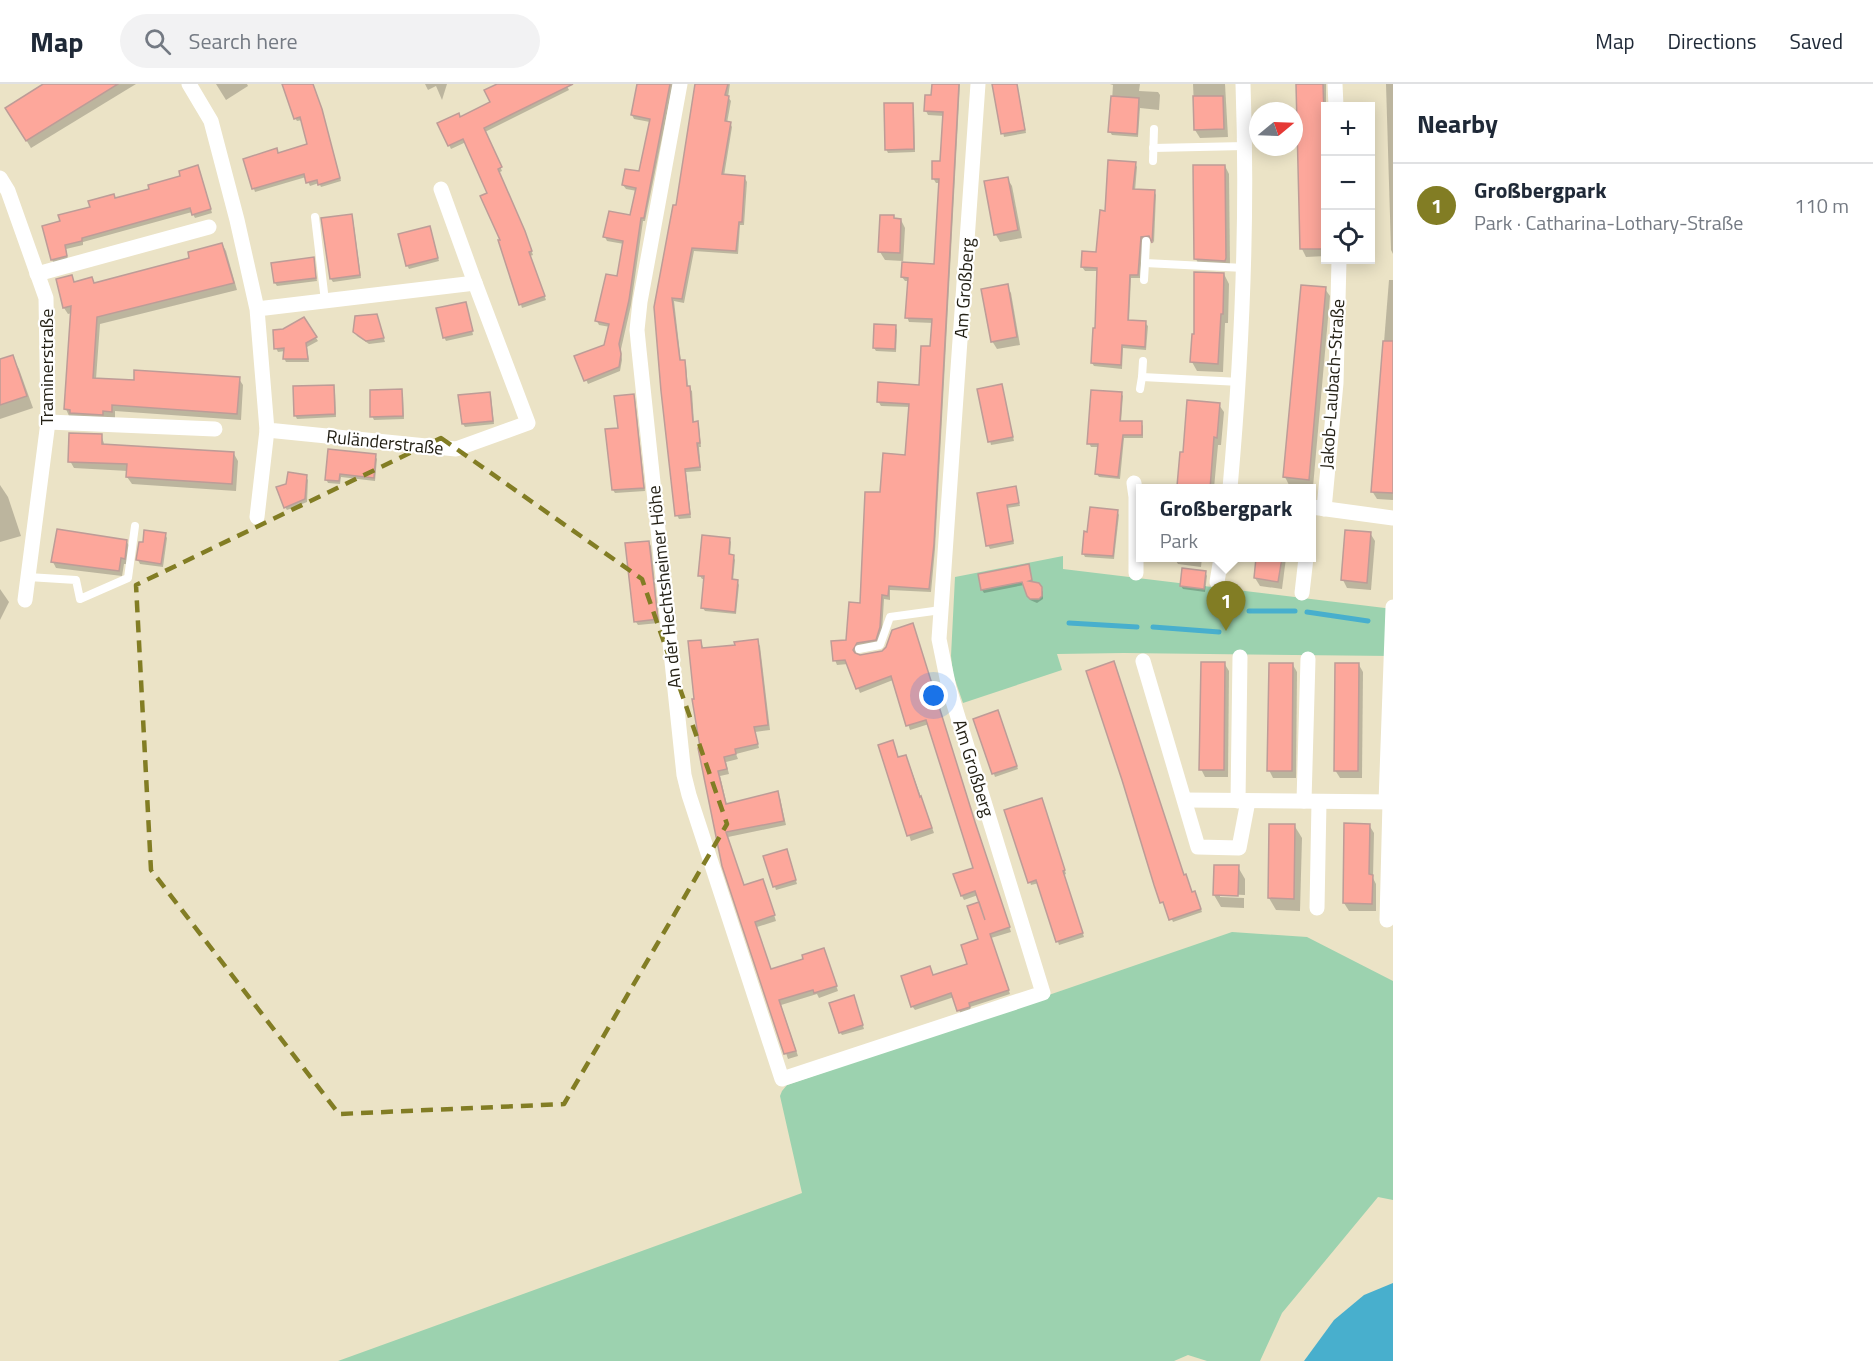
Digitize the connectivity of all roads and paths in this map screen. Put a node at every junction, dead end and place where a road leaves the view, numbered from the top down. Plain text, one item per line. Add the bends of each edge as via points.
1 (189, 84) edge
2 (680, 84) edge
3 (978, 84) edge
4 (1243, 84) edge
5 (1335, 84) edge
6 (1336, 102) edge
7 (1154, 129) dead end
8 (1245, 146) junction
9 (1154, 148) junction
10 (1153, 161) dead end
11 (0, 178) edge
12 (441, 189) dead end
13 (315, 217) dead end
14 (209, 227) dead end
15 (1146, 241) dead end
16 (1145, 263) junction
17 (1339, 264) edge
18 (1244, 268) junction
19 (37, 274) junction
20 (1144, 280) dead end
21 (475, 283) junction
22 (325, 301) junction
23 (257, 309) junction
24 (1143, 361) dead end
25 (1142, 377) junction
26 (1240, 382) junction
27 (1140, 389) dead end
28 (48, 422) junction
29 (215, 429) dead end
30 (267, 430) junction
31 (1230, 484) edge
32 (1316, 502) edge
33 (1316, 508) edge
34 (257, 517) dead end
35 (1393, 518) edge
36 (135, 526) dead end
37 (1136, 562) edge
38 (1220, 562) edge
39 (1306, 562) edge
40 (1136, 573) dead end
41 (28, 577) junction
42 (1216, 582) dead end
43 (1302, 593) dead end
44 (25, 600) dead end
45 (1393, 607) edge
46 (941, 610) junction
47 (859, 648) dead end
48 (1240, 657) dead end
49 (1308, 659) dead end
50 (1143, 661) dead end
51 (1185, 800) junction
52 (1243, 801) junction
53 (1312, 802) junction
54 (1390, 802) edge
55 (1317, 908) dead end
56 (1387, 920) dead end
57 (782, 1079) joint

1 - 23 street via 211,121
2 - 57 street, An der Hechtsheimer Höhe via 639,302 639,350 684,775
3 - 46 street, Am Großberg
4 - 8 street
5 - 6 street
7 - 9 lane
8 - 9 lane
8 - 18 street
9 - 10 lane
11 - 19 street, Traminerstraße
12 - 21 street, Ruländerstraße
13 - 22 lane
14 - 19 street
15 - 16 lane
16 - 18 lane
16 - 20 lane
17 - 32 street, Jakob-Laubach-Straße via 1336,383
18 - 26 street
19 - 28 street, Traminerstraße via 46,298
21 - 22 street
21 - 30 street, Ruländerstraße via 528,423 456,449
22 - 23 street
23 - 30 street
24 - 25 lane
25 - 26 lane
25 - 27 lane
26 - 31 street
28 - 29 street
28 - 41 street, Traminerstraße
30 - 34 street
33 - 35 street, Jakob-Laubach-Straße
36 - 41 lane via 128,578 80,599 76,580
37 - 40 street
38 - 42 street
39 - 43 street
41 - 44 street, Traminerstraße
45 - 54 street
46 - 47 lane via 890,617 880,645
46 - 57 street, Am Großberg via 939,639 950,688 1043,993
48 - 52 street
49 - 53 street
50 - 51 street
51 - 52 street
51 - 52 street via 1198,847 1239,848
52 - 53 street
53 - 54 street
53 - 55 street
54 - 56 street

